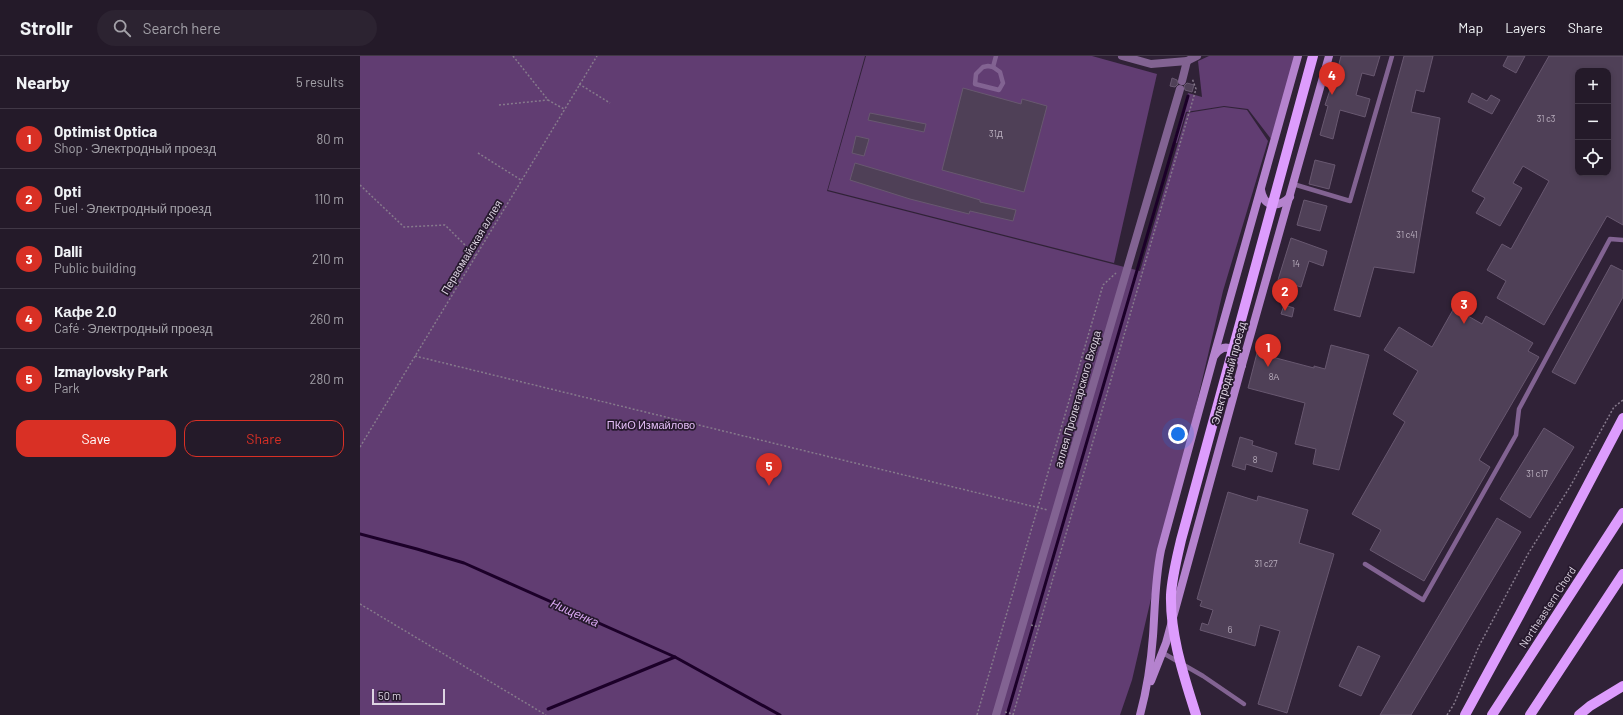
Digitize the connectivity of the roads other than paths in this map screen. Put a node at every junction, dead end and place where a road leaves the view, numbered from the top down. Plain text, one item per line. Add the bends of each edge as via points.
1 (996, 56) edge
2 (1122, 56) edge
3 (1197, 56) edge
4 (1298, 56) edge
5 (1313, 56) edge
6 (1329, 56) edge
7 (1392, 56) edge
8 (1187, 61) junction
9 (993, 67) junction
10 (1293, 184) junction
11 (1261, 189) junction
12 (1290, 197) junction
13 (1623, 240) edge
14 (1212, 359) junction
15 (1242, 365) junction
16 (1623, 418) edge
17 (1623, 513) edge
18 (1365, 564) dead end
19 (1623, 574) edge
20 (1623, 583) edge
21 (1603, 603) junction
22 (1162, 653) junction
23 (1623, 686) edge
24 (1145, 695) junction
25 (1244, 704) dead end
26 (996, 715) edge
27 (1140, 715) edge
28 (1196, 715) edge
29 (1465, 715) edge
30 (1492, 715) edge
31 (1530, 715) edge
32 (1579, 715) edge

1 - 9 lane
2 - 8 street via 1151,64
3 - 8 street
4 - 11 street, Электродный проезд
5 - 28 main road via 1181,540 1174,575 1171,594 1173,630
6 - 10 street, Электродный проезд
7 - 10 lane via 1350,201
8 - 26 street, аллея Пролетарского Входа
9 - 9 lane via 988,66 979,70 975,84 999,90 1003,78
10 - 12 street, Электродный проезд
11 - 12 street via 1266,202 1272,205 1279,205
11 - 14 street, Электродный проезд
12 - 15 street, Электродный проезд
13 - 18 lane via 1610,239 1519,409 1516,435 1423,600
14 - 15 street via 1220,349 1225,348 1240,357
14 - 24 street, Электродный проезд via 1157,568 1153,637
15 - 22 street, Электродный проезд
16 - 29 main road
17 - 30 main road, Northeastern Chord
19 - 21 main road
20 - 21 main road
21 - 31 main road
22 - 24 street, Электродный проезд
22 - 25 lane via 1203,676
23 - 32 main road
24 - 27 street, Электродный проезд

